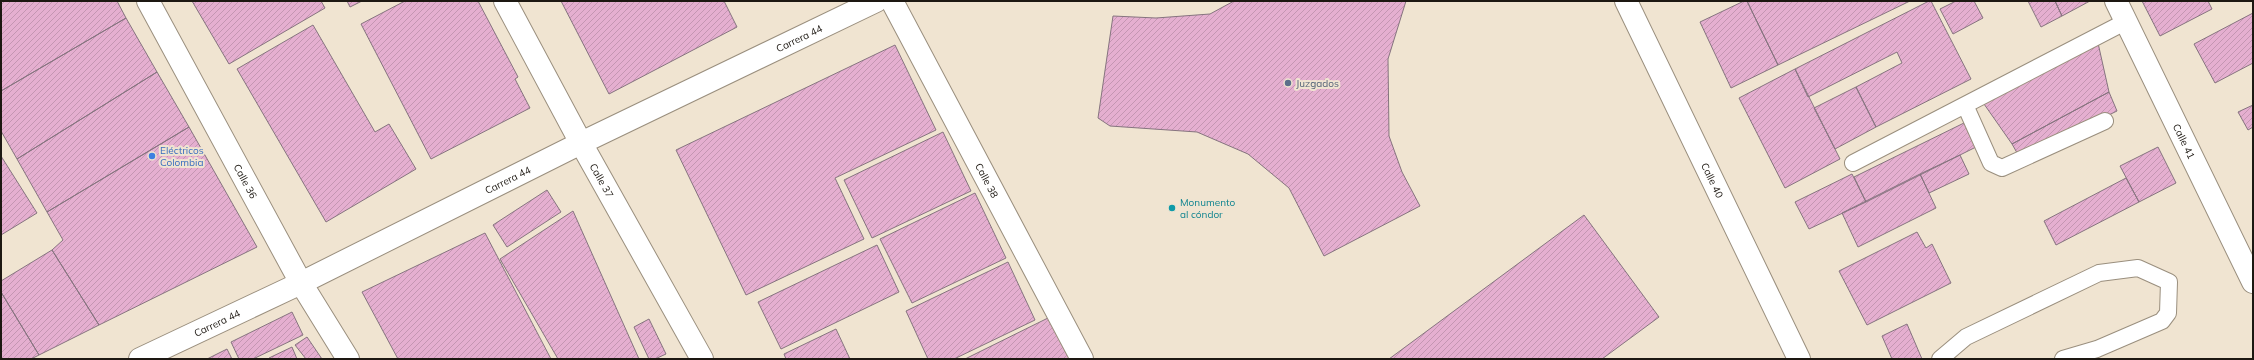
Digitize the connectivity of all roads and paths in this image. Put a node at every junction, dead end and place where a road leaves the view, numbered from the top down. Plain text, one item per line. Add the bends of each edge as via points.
1 (148, 1) edge
2 (505, 1) edge
3 (876, 1) edge
4 (892, 1) edge
5 (1626, 1) edge
6 (2116, 1) edge
7 (2127, 21) junction
8 (1965, 105) junction
9 (2105, 121) dead end
10 (581, 143) junction
11 (1853, 163) dead end
12 (2253, 282) edge
13 (301, 283) junction
14 (140, 359) edge
15 (348, 359) edge
16 (702, 359) edge
17 (1082, 359) edge
18 (1799, 359) edge
19 (1940, 359) edge
20 (2063, 359) edge

1 - 13 street, Calle 36
2 - 10 street, Calle 37
3 - 10 street, Carrera 44
4 - 17 street, Calle 38
5 - 18 street, Calle 40
6 - 7 street, Calle 41
7 - 8 lane
7 - 12 street, Calle 41
8 - 9 lane via 1991,163 2002,168
8 - 11 lane
10 - 13 street, Carrera 44
10 - 16 street, Calle 37
13 - 14 street, Carrera 44
13 - 15 street, Calle 36
19 - 20 lane via 1966,337 2099,273 2138,268 2169,282 2168,313 2162,321 2098,349

